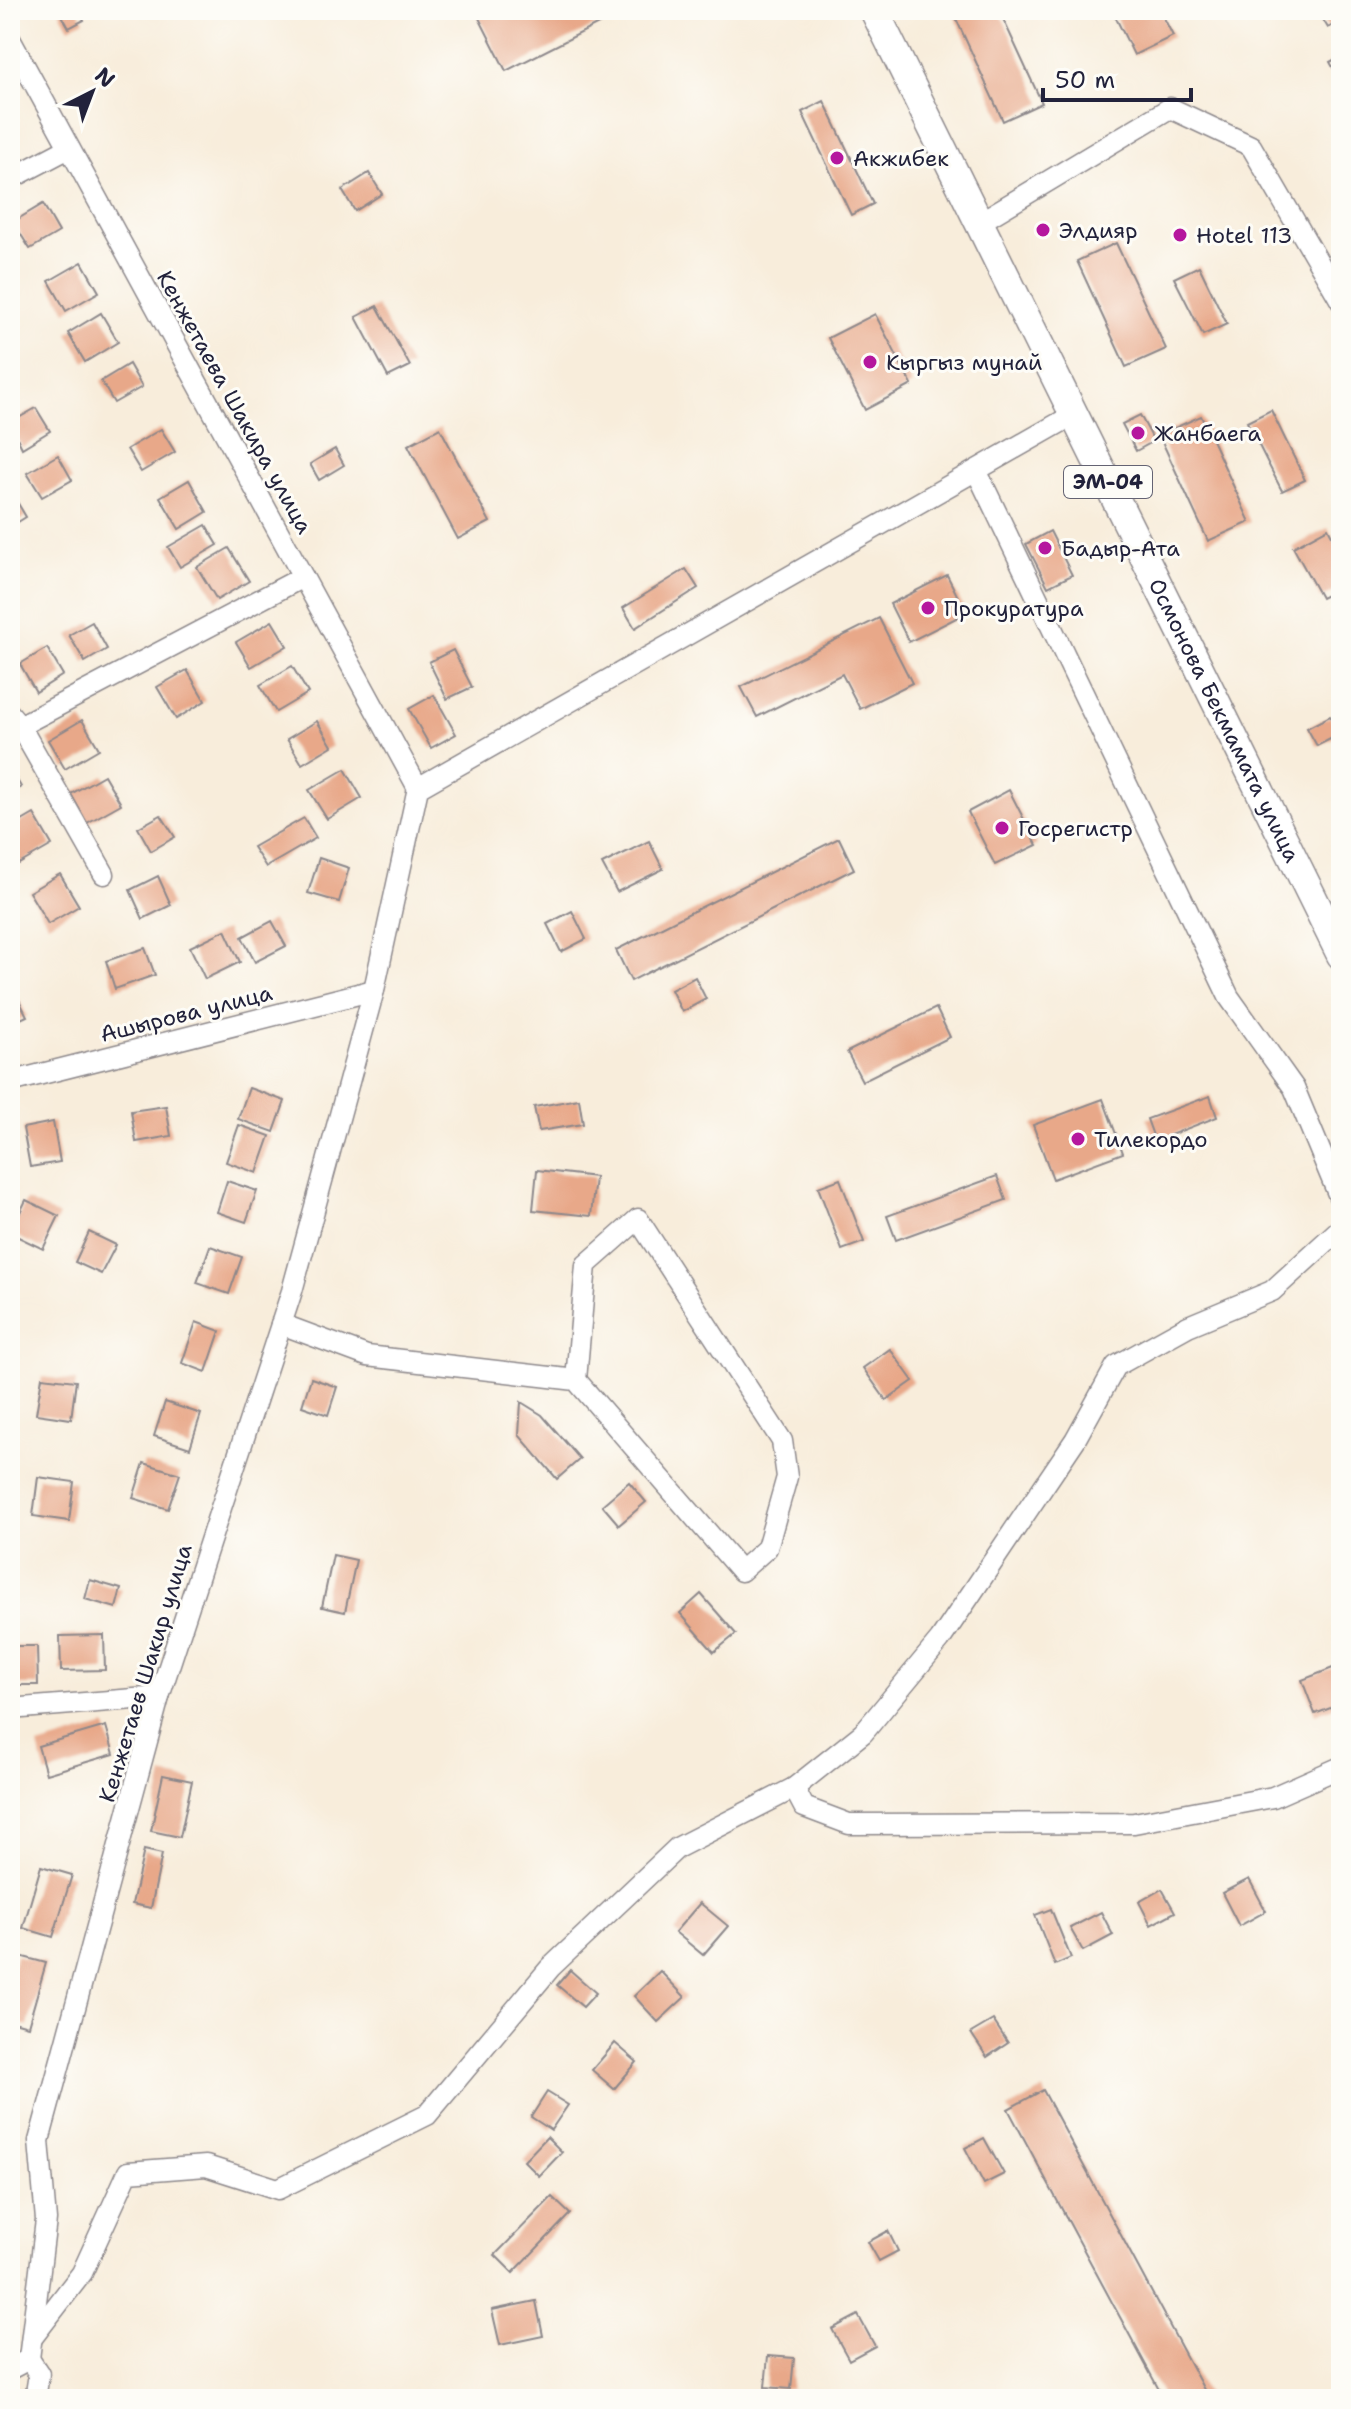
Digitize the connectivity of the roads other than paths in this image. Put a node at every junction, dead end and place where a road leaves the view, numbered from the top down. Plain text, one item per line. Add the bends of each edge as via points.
1 (874, 10) edge
2 (10, 39) edge
3 (69, 148) junction
4 (10, 179) edge
5 (980, 222) junction
6 (1341, 301) edge
7 (1075, 414) junction
8 (977, 472) junction
9 (303, 577) junction
10 (13, 724) edge
11 (418, 788) junction
12 (104, 874) dead end
13 (1341, 955) edge
14 (374, 990) junction
15 (10, 1082) edge
16 (1341, 1201) edge
17 (1341, 1228) edge
18 (281, 1324) junction
19 (576, 1380) junction
20 (159, 1697) junction
21 (10, 1709) edge
22 (1341, 1767) edge
23 (794, 1788) junction
24 (30, 2348) junction
25 (10, 2369) edge
26 (35, 2399) edge

1 - 5 highway, Осмонова Бекмамата улица / ЭМ-04
2 - 3 street, Кенжетаева Шакира улица
3 - 4 street
3 - 9 street, Кенжетаева Шакира улица
5 - 6 street via 1170,108 1251,146
5 - 7 highway, Осмонова Бекмамата улица / ЭМ-04
7 - 8 street
7 - 13 highway, Осмонова Бекмамата улица / ЭМ-04
8 - 11 street
8 - 16 street via 1229,997 1294,1088
9 - 10 street
9 - 11 street, Кенжетаева Шакира улица
10 - 12 street
11 - 14 street, Кенжетаев Шакир улица
14 - 15 street, Ашырова улица
14 - 18 street, Кенжетаев Шакир улица
17 - 23 street via 1272,1291 1188,1326 1116,1366 1075,1440 940,1640 863,1733
18 - 19 street via 367,1356
18 - 20 street, Кенжетаев Шакир улица
19 - 19 street via 741,1571 767,1548 787,1477 782,1441 638,1219 586,1265
20 - 21 street
20 - 24 street, Кенжетаев Шакир улица via 39,2141 46,2220
22 - 23 street via 1273,1797 1134,1823 849,1824 804,1807
23 - 24 street via 677,1848 550,1968 427,2115 278,2189 206,2166 128,2172 82,2273
24 - 25 street
24 - 26 street, Кенжетаев Шакир улица via 39,2374

